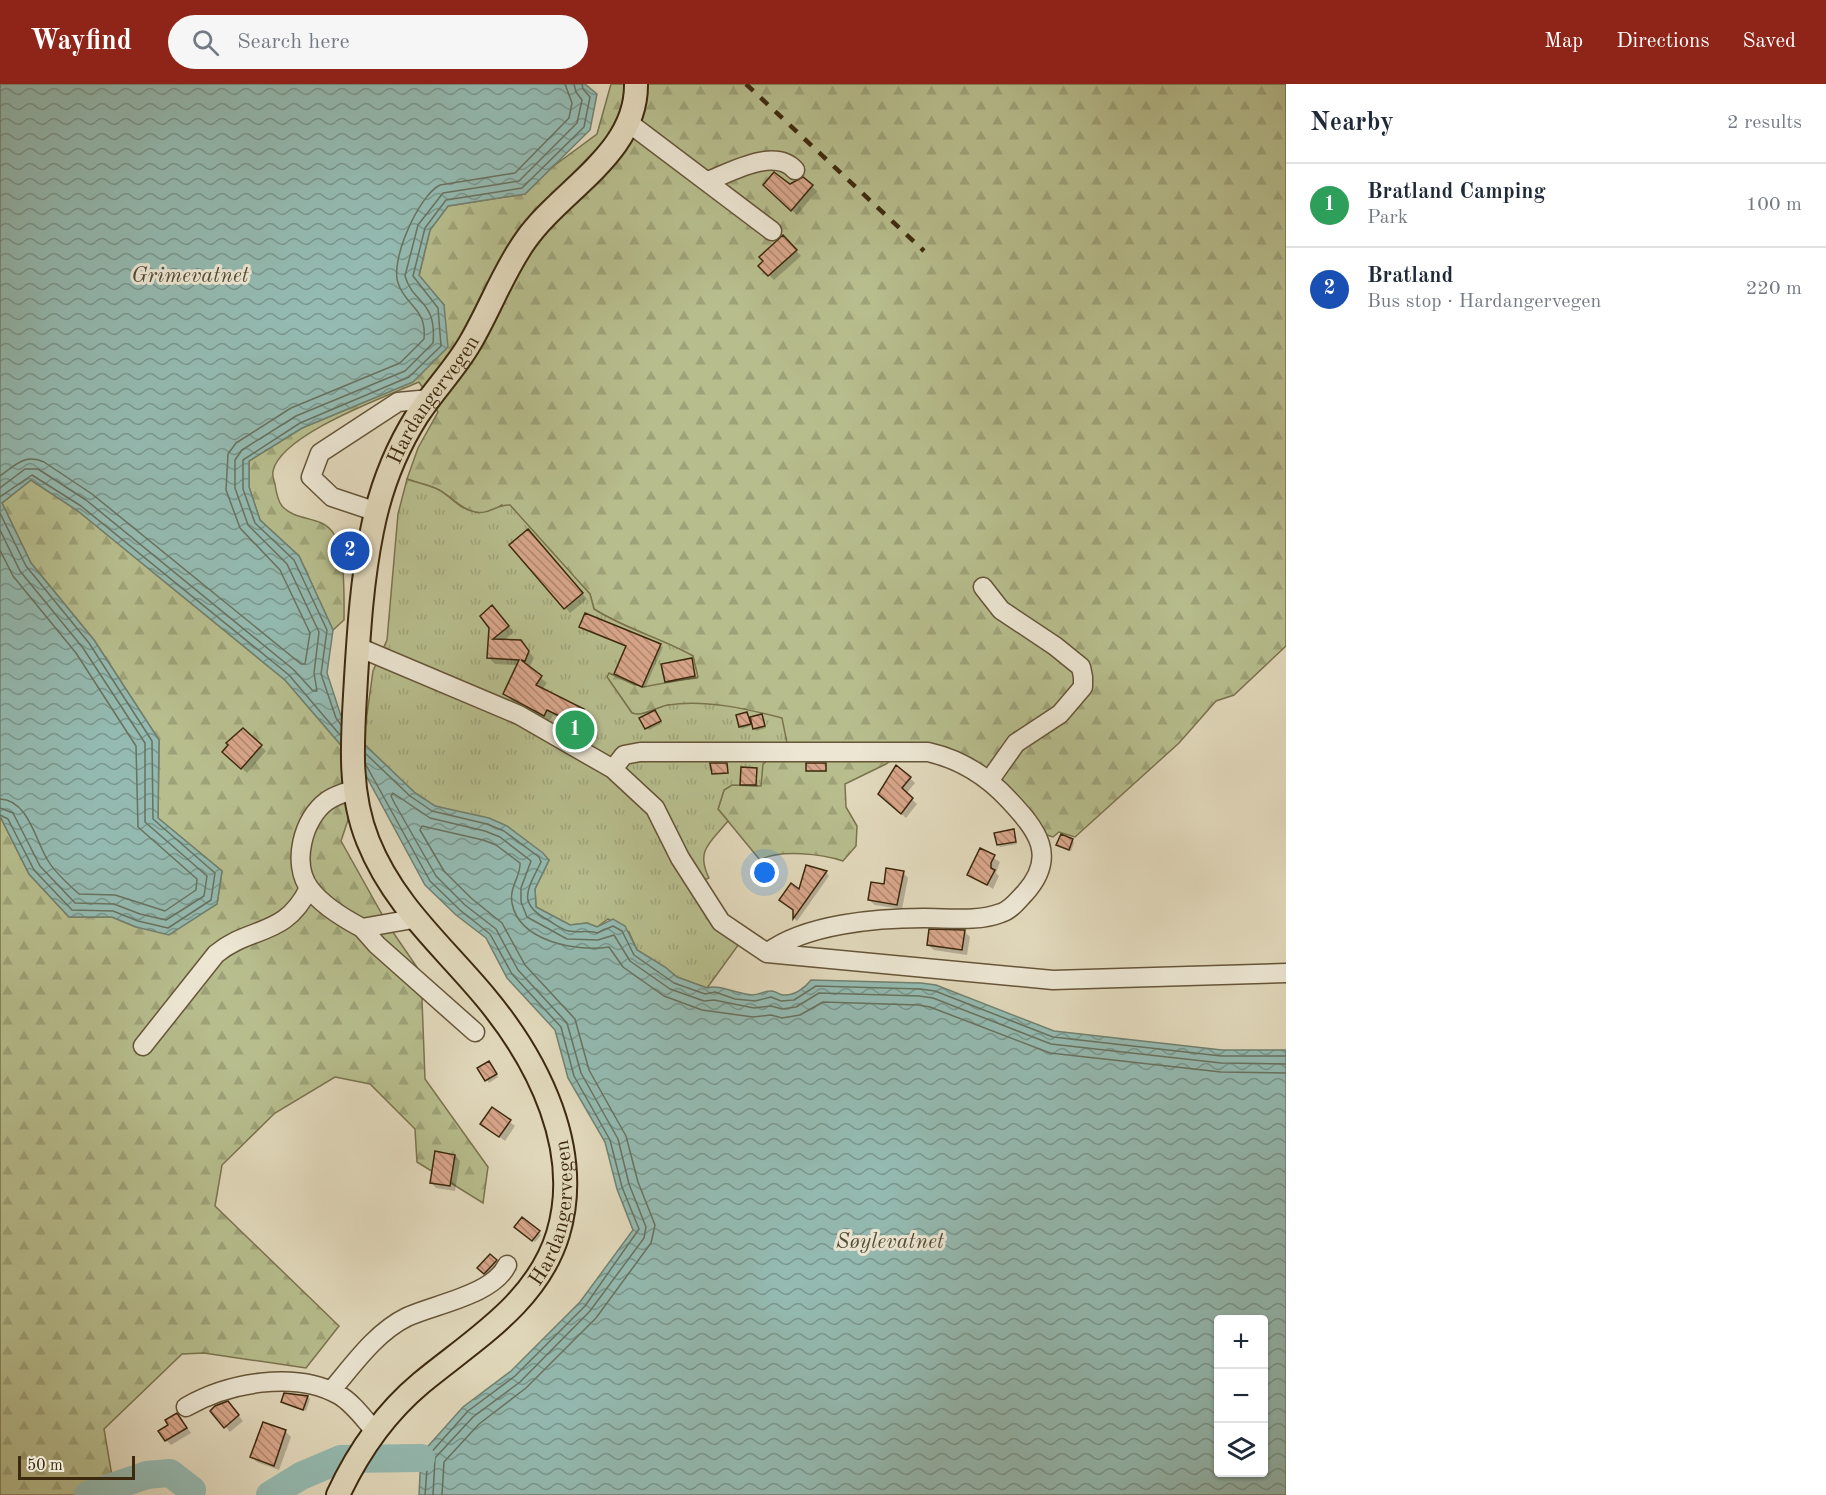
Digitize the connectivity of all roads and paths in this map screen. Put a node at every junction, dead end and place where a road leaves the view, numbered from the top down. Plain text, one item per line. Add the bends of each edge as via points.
1 (636, 84) edge
2 (629, 123) junction
3 (795, 170) dead end
4 (708, 181) junction
5 (772, 231) dead end
6 (430, 399) junction
7 (377, 512) junction
8 (983, 587) dead end
9 (358, 646) junction
10 (613, 769) junction
11 (353, 780) junction
12 (989, 781) junction
13 (309, 888) junction
14 (413, 919) junction
15 (362, 928) junction
16 (767, 953) junction
17 (1286, 973) edge
18 (475, 1032) dead end
19 (143, 1046) dead end
20 (507, 1265) dead end
21 (331, 1391) junction
22 (186, 1407) dead end
23 (375, 1431) junction
24 (338, 1495) edge

1 - 2 main road, Hardangervegen
2 - 4 street
2 - 6 main road, Hardangervegen via 611,150 527,238 468,347
3 - 4 street via 774,159
4 - 5 street
6 - 7 main road, Hardangervegen via 397,453
6 - 7 street via 398,402 320,453 311,477 332,497
7 - 9 main road, Hardangervegen
8 - 12 street via 1000,610 1055,646 1080,667 1083,677 1083,687 1059,714 1016,743
9 - 10 street via 519,715
9 - 11 main road, Hardangervegen
10 - 12 street via 624,754 640,752 893,750 946,756
10 - 16 street via 655,808 680,858 722,922
11 - 13 street via 325,802 305,832 301,864
11 - 14 main road, Hardangervegen via 366,838 377,863
12 - 16 street via 1036,830 1042,847 1039,872 1014,905 1003,913 988,916 853,923 784,940
13 - 15 street
13 - 19 street via 288,919 216,954
14 - 15 street
14 - 23 main road, Hardangervegen via 507,1024 532,1067 558,1125 564,1196 558,1232 544,1267 524,1294 501,1320 419,1384
15 - 18 street
16 - 17 street via 1053,981
20 - 21 street, Hardangervegen via 500,1277 461,1298 407,1317 388,1329
21 - 22 street via 272,1382 223,1390
21 - 23 street via 350,1403
23 - 24 main road, Hardangervegen

